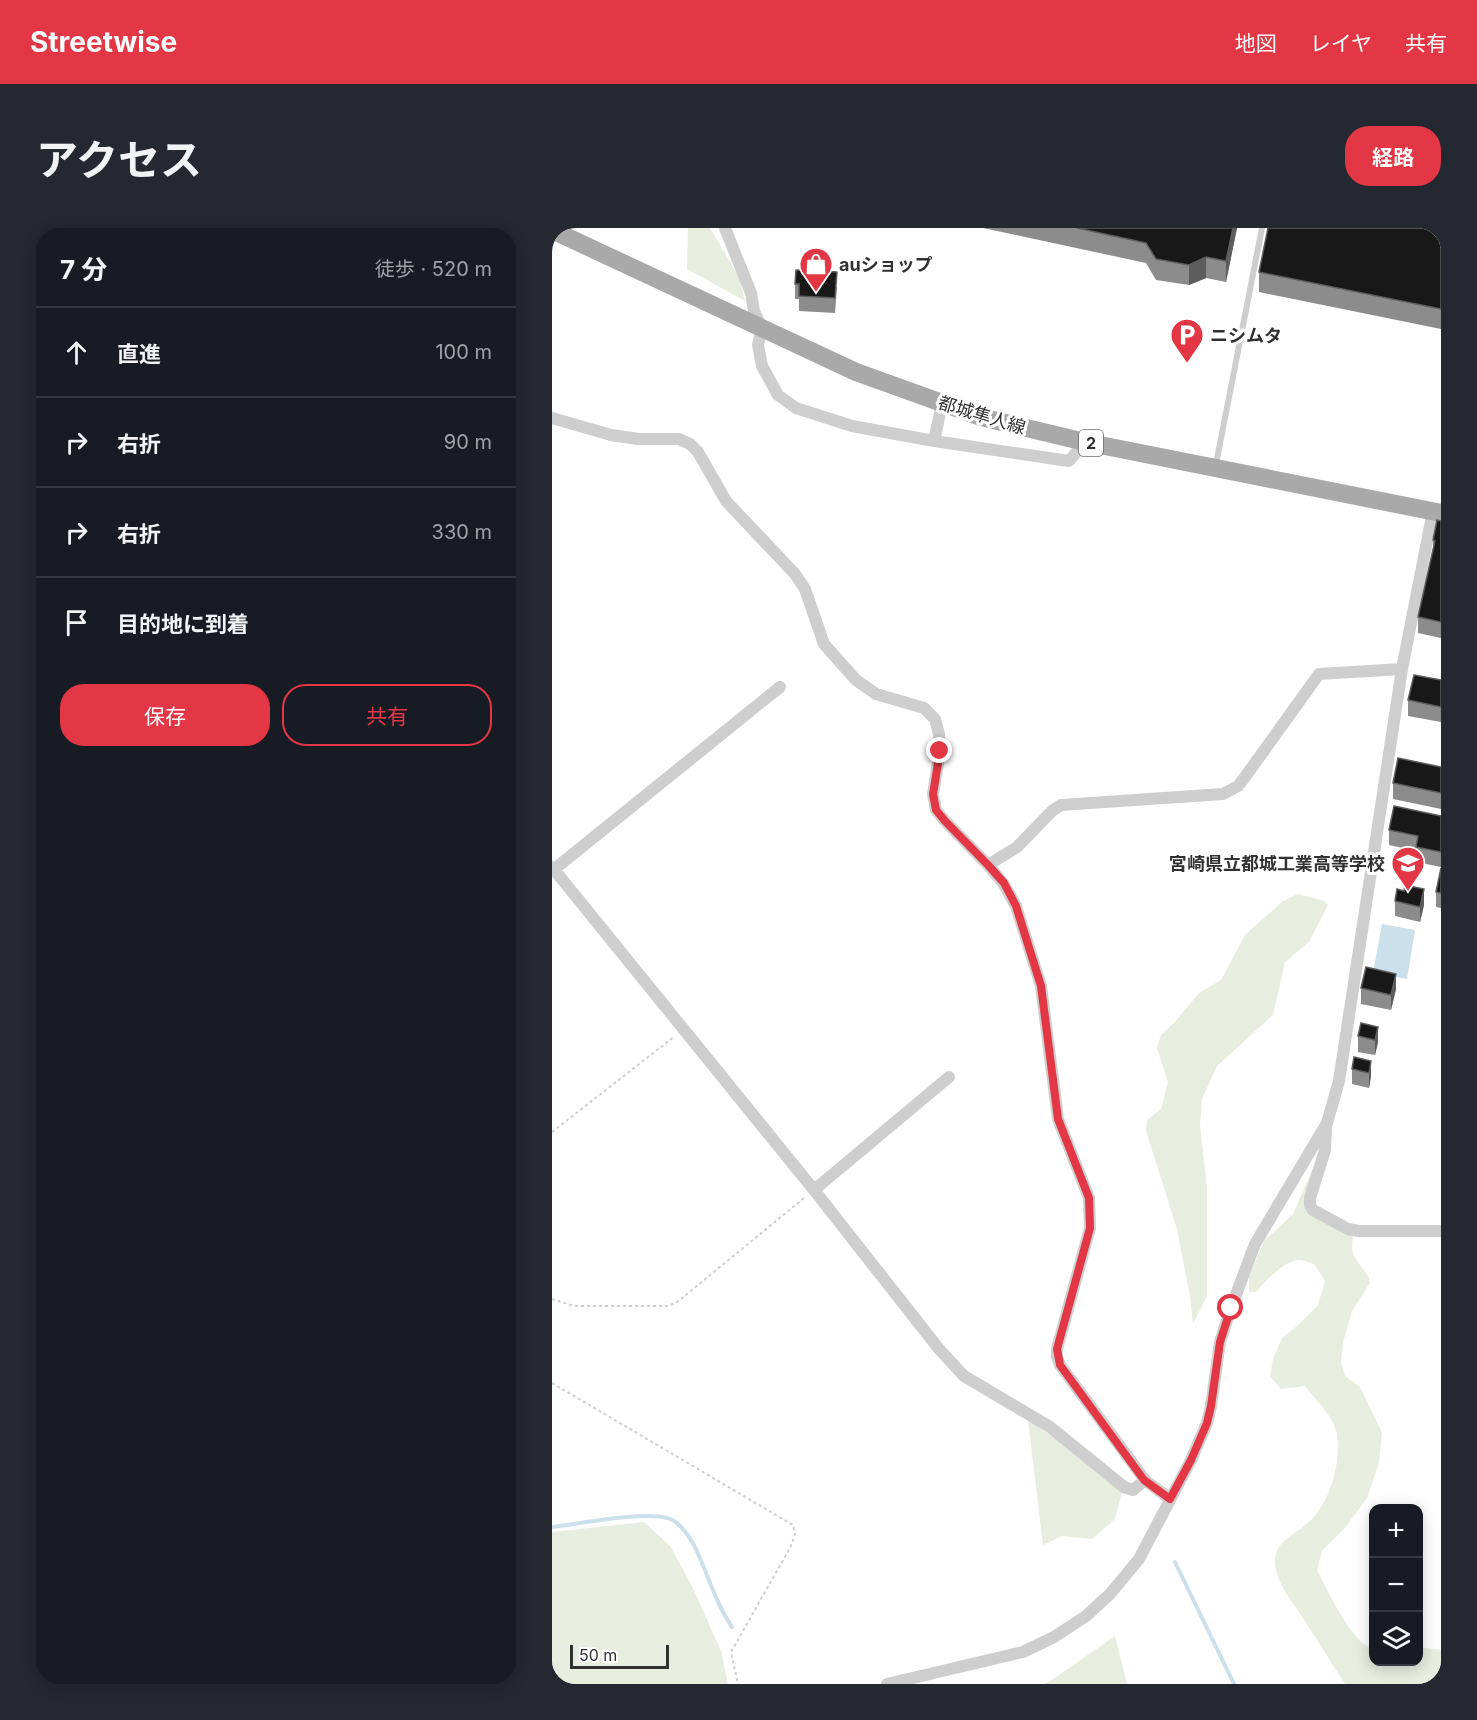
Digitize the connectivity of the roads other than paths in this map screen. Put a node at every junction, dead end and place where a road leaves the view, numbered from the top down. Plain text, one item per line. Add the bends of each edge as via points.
1 (725, 228) edge
2 (1262, 228) edge
3 (552, 230) edge
4 (762, 328) junction
5 (942, 404) junction
6 (552, 418) edge
7 (934, 441) junction
8 (1084, 442) junction
9 (1215, 468) junction
10 (1437, 512) edge
11 (1402, 669) junction
12 (780, 687) dead end
13 (988, 865) junction
14 (553, 869) edge
15 (949, 1077) dead end
16 (1326, 1123) junction
17 (814, 1190) junction
18 (1441, 1231) edge
19 (1144, 1480) junction
20 (1170, 1499) junction
21 (887, 1684) edge

1 - 4 street
2 - 9 lane
3 - 4 main road, 都城隼人線 / 2
4 - 5 main road, 都城隼人線 / 2 via 856,372
4 - 7 street via 758,345 762,366 778,395 796,408 852,426
5 - 7 street
5 - 8 main road, 都城隼人線 / 2
6 - 13 street via 638,440 680,439 698,452 726,501 795,574 805,589 824,644 856,680 876,694 924,708 936,719 940,751 933,794 936,810
7 - 8 street via 1070,461
8 - 9 main road, 都城隼人線 / 2
9 - 10 main road, 都城隼人線 / 2
10 - 11 street
11 - 13 street via 1319,674 1238,786 1223,794 1061,805 1017,846
11 - 16 street via 1339,1081
12 - 14 street
13 - 19 street via 1004,883 1016,906 1035,964 1045,1008 1058,1119 1089,1198 1090,1228 1057,1357
14 - 17 street
15 - 17 street
16 - 18 street via 1324,1150 1310,1198 1312,1210 1359,1231
16 - 20 street via 1255,1244 1220,1342 1207,1423
17 - 19 street via 964,1376 1050,1428 1124,1487 1133,1490
19 - 20 street
20 - 21 street via 1139,1559 1110,1594 1054,1637 1023,1652

